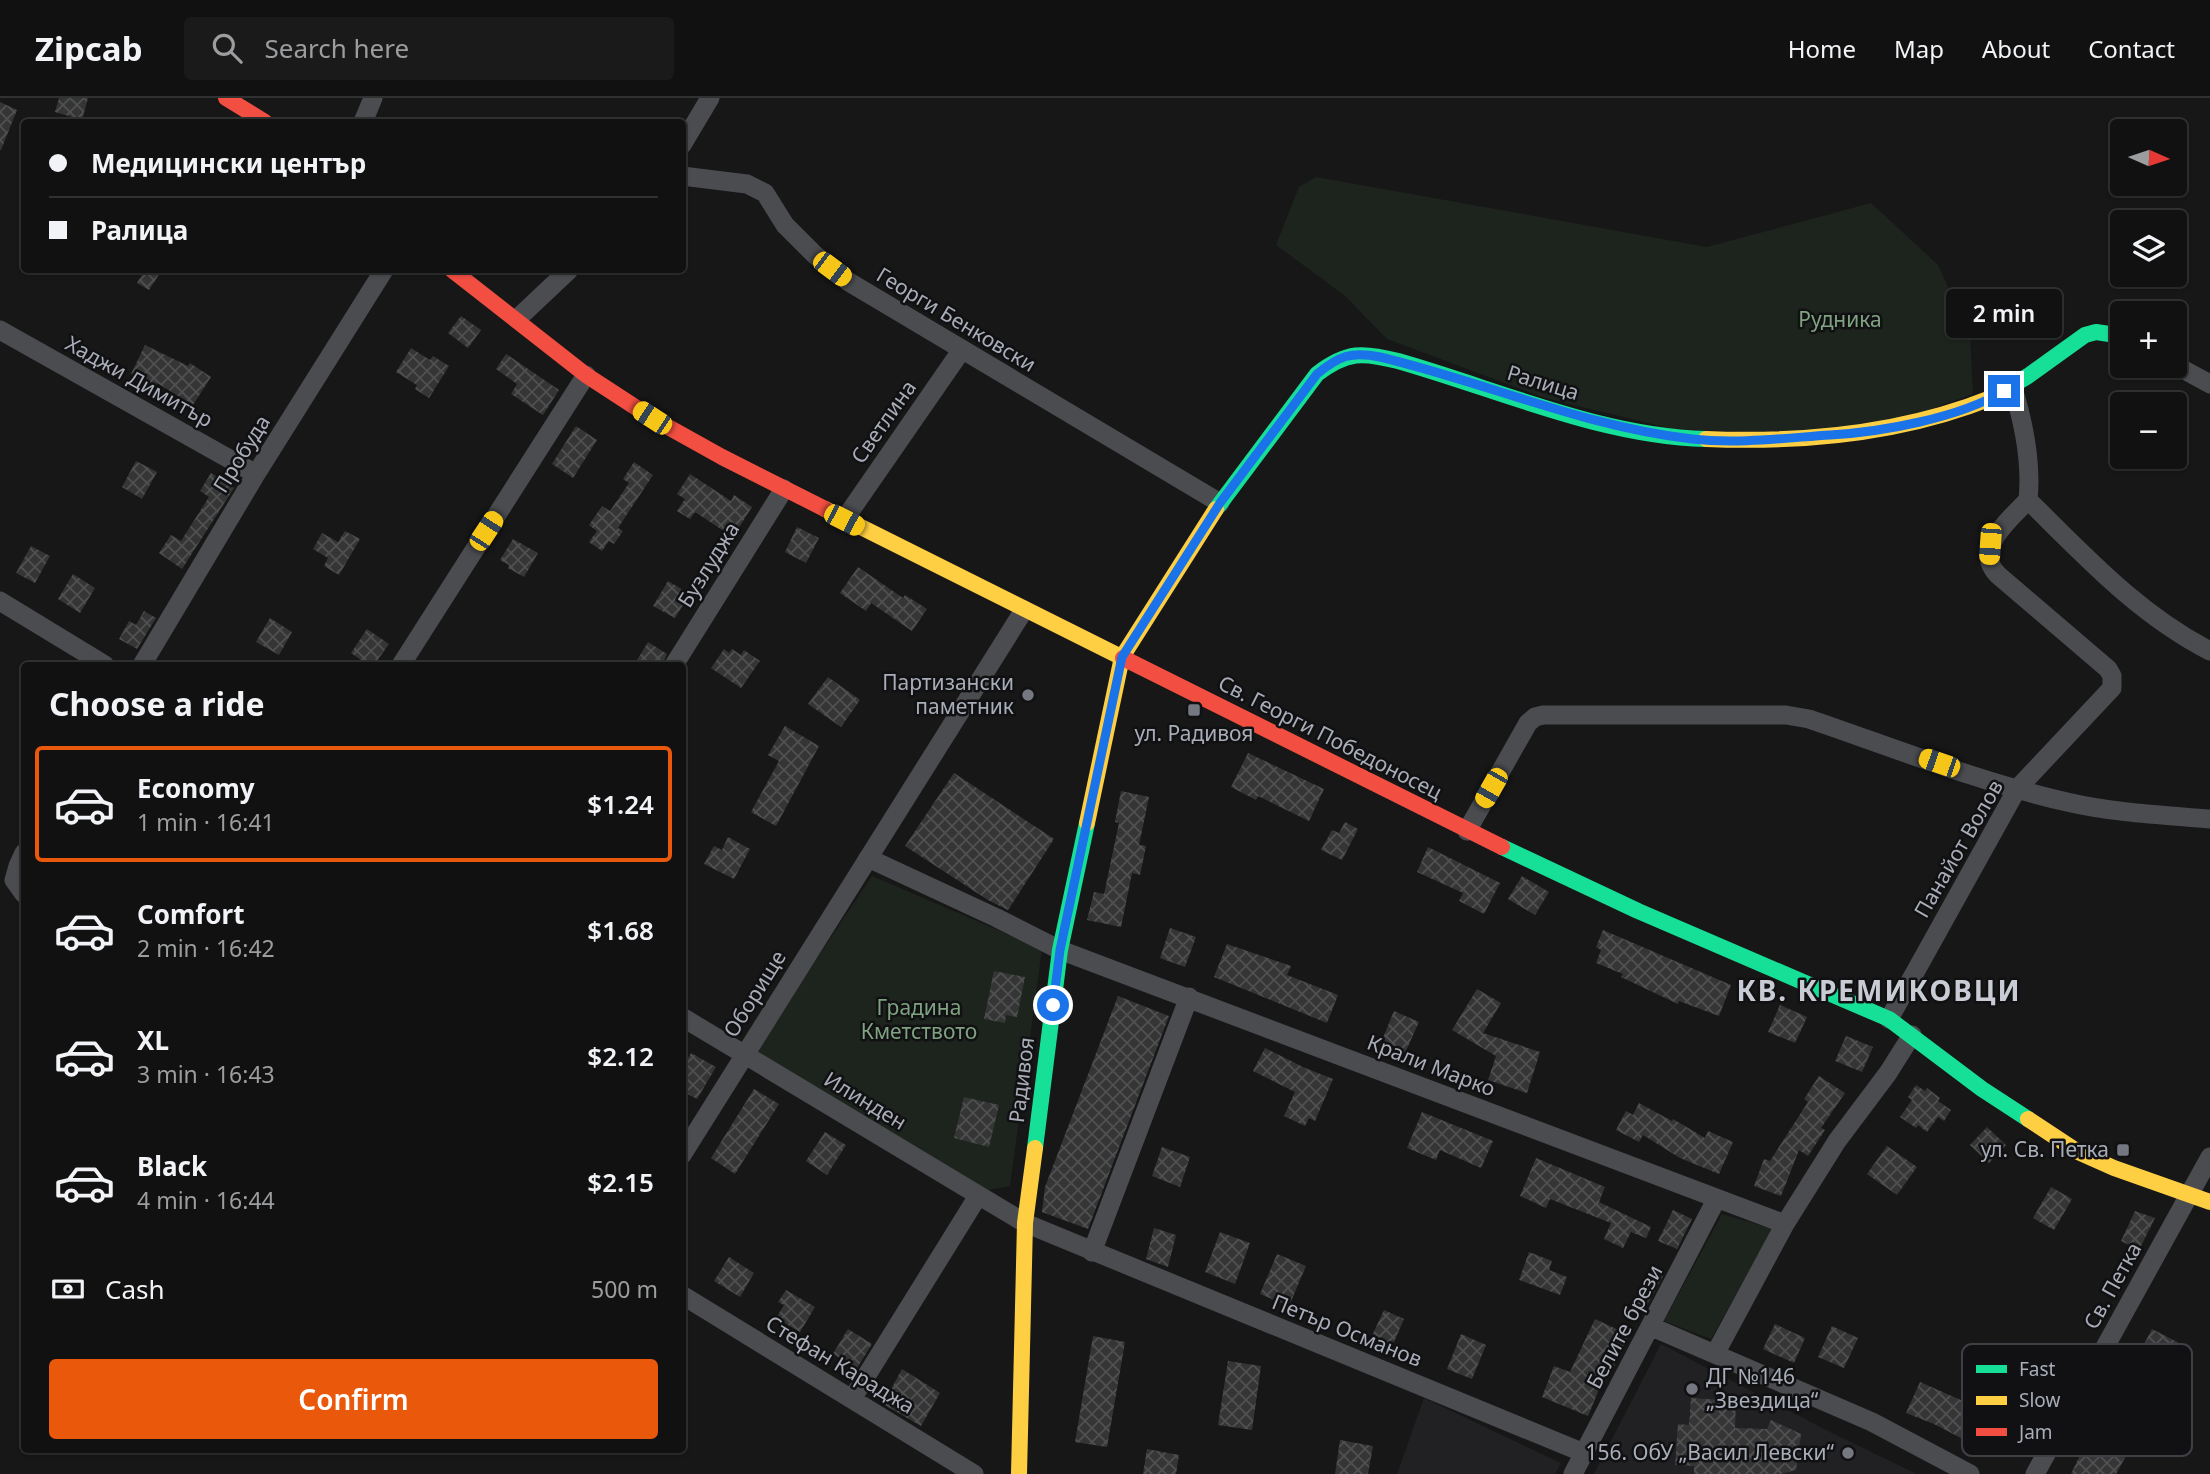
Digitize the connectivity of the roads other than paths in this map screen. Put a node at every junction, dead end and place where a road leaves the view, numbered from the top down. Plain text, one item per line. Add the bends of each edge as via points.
1 (226, 98) edge
2 (373, 98) edge
3 (710, 98) edge
4 (260, 119) edge
5 (364, 119) edge
6 (686, 138) edge
7 (686, 176) edge
8 (382, 273) edge
9 (456, 273) edge
10 (566, 273) edge
11 (517, 319) junction
12 (0, 330) edge
13 (2110, 334) edge
14 (961, 351) junction
15 (2187, 372) edge
16 (586, 375) junction
17 (2210, 384) edge
18 (2012, 385) junction
19 (256, 474) junction
20 (783, 489) junction
21 (2028, 500) junction
22 (1220, 503) junction
23 (844, 520) junction
24 (0, 601) edge
25 (1024, 610) junction
26 (2210, 650) edge
27 (1122, 657) junction
28 (100, 662) edge
29 (144, 662) edge
30 (403, 662) edge
31 (676, 662) edge
32 (2017, 789) junction
33 (2210, 819) edge
34 (1467, 831) junction
35 (868, 858) junction
36 (21, 860) edge
37 (19, 887) edge
38 (1060, 950) junction
39 (1189, 997) junction
40 (686, 1019) edge
41 (1889, 1019) junction
42 (1912, 1034) junction
43 (744, 1054) junction
44 (686, 1148) edge
45 (2210, 1157) edge
46 (2189, 1195) junction
47 (978, 1196) junction
48 (1716, 1200) junction
49 (2210, 1202) edge
50 (1025, 1223) junction
51 (1785, 1224) junction
52 (1092, 1252) junction
53 (686, 1297) edge
54 (1652, 1327) junction
55 (2107, 1344) edge
56 (1715, 1354) junction
57 (852, 1399) junction
58 (1584, 1452) junction
59 (2045, 1456) edge
60 (975, 1474) edge
61 (1019, 1474) edge
62 (1573, 1474) edge
63 (1970, 1474) edge
64 (2035, 1474) edge

1 - 4 street
2 - 5 street
3 - 6 street
7 - 14 street, Георги Бенковски via 747,184 765,193 785,225 815,255 849,282
8 - 19 street, Пробуда
9 - 11 street, Св. Георги Победоносец
10 - 11 street
11 - 16 street, Св. Георги Победоносец
12 - 19 street, Хаджи Димитър
13 - 18 street, Ралица via 2085,335
14 - 22 street, Георги Бенковски
14 - 23 street, Светлина
15 - 17 street
16 - 20 street, Св. Георги Победоносец via 652,418
16 - 30 street
18 - 21 street via 2029,454
18 - 22 street, Ралица via 1993,397 1898,427 1769,439 1695,439 1581,417 1362,353 1338,358 1317,374
19 - 29 street, Пробуда
20 - 23 street, Св. Георги Победоносец
20 - 31 street, Бузлуджа
21 - 26 street via 2135,602 2179,635
21 - 32 street, Панайот Волов via 1990,544 1989,562 1998,575 2108,669 2113,682 2109,693
22 - 27 street, Ралица
23 - 25 street, Св. Георги Победоносец
24 - 28 street
25 - 27 street, Св. Георги Победоносец
25 - 35 street, Оборище
27 - 34 street, Св. Георги Победоносец
27 - 38 street, Радивоя
32 - 33 street via 2070,803
32 - 34 street via 1786,715 1543,715 1528,723
32 - 41 street, Панайот Волов
34 - 41 street, Св. Георги Победоносец
35 - 38 street
35 - 43 street, Оборище
36 - 37 street
38 - 39 street, Крали Марко
38 - 50 street, Радивоя
39 - 48 street, Крали Марко
39 - 52 street
40 - 43 street, Илинден
41 - 42 street, Св. Георги Победоносец
42 - 46 street, Св. Георги Победоносец via 1982,1089 2078,1152
42 - 51 street
43 - 44 street, Оборище
43 - 47 street, Илинден
45 - 46 street, Св. Петка
46 - 49 street, Св. Георги Победоносец
46 - 55 street, Св. Петка
47 - 50 street, Илинден
47 - 57 street
48 - 51 street, Крали Марко
48 - 54 street, Белите брези
50 - 52 street, Петър Османов
50 - 61 street, Радивоя
51 - 56 street
52 - 58 street, Петър Османов
53 - 57 street, Стефан Караджа
54 - 56 street
54 - 58 street, Белите брези
56 - 63 street via 1872,1422
57 - 60 street, Стефан Караджа
58 - 62 street, Белите брези
59 - 64 street, Св. Петка

